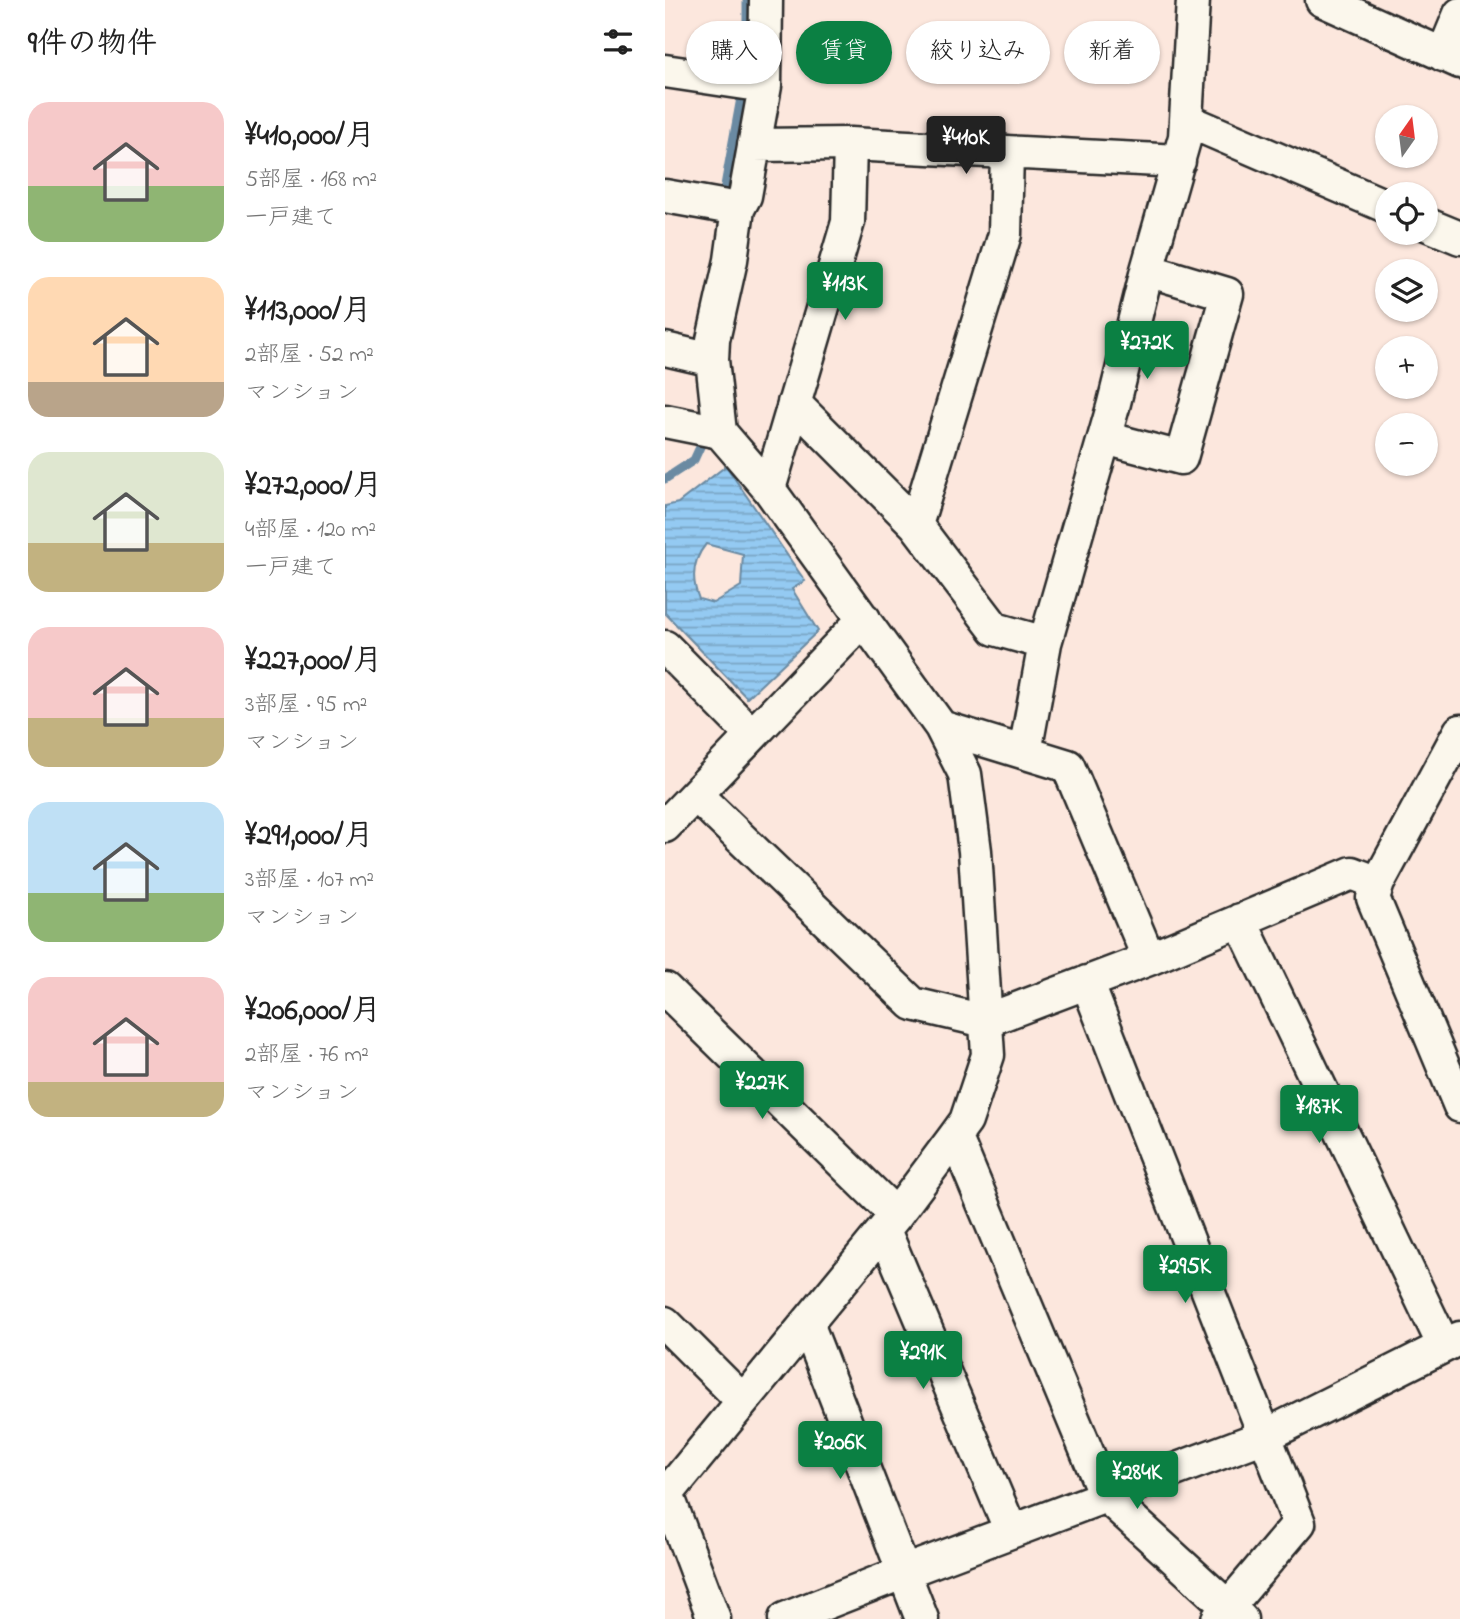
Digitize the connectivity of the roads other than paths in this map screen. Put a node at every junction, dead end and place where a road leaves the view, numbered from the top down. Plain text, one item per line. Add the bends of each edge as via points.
1 (766, 0) edge
2 (1193, 0) edge
3 (1322, 0) edge
4 (1460, 14) edge
5 (1452, 59) edge
6 (665, 71) edge
7 (765, 86) junction
8 (1186, 120) junction
9 (850, 144) junction
10 (754, 145) junction
11 (1007, 152) junction
12 (1179, 161) junction
13 (665, 196) edge
14 (1375, 201) edge
15 (739, 209) junction
16 (1438, 229) edge
17 (1460, 239) edge
18 (1147, 270) junction
19 (665, 349) edge
20 (712, 360) junction
21 (794, 403) junction
22 (665, 421) edge
23 (720, 432) junction
24 (1105, 438) junction
25 (769, 489) junction
26 (916, 525) junction
27 (865, 619) junction
28 (1045, 643) junction
29 (665, 647) edge
30 (941, 727) junction
31 (1460, 731) edge
32 (753, 736) junction
33 (1025, 752) junction
34 (696, 795) junction
35 (665, 827) edge
36 (1378, 883) junction
37 (1240, 920) junction
38 (1149, 959) junction
39 (1087, 982) junction
40 (665, 989) edge
41 (985, 1021) junction
42 (1460, 1106) edge
43 (955, 1136) junction
44 (890, 1223) junction
45 (665, 1323) edge
46 (807, 1323) junction
47 (1452, 1342) edge
48 (743, 1401) junction
49 (1265, 1436) junction
50 (666, 1495) edge
51 (1105, 1495) junction
52 (1011, 1531) junction
53 (904, 1572) junction
54 (1229, 1615) edge
55 (714, 1619) edge
56 (785, 1619) edge
57 (922, 1619) edge

1 - 7 street
2 - 8 street
3 - 5 street
4 - 5 street
6 - 7 street
7 - 10 street
8 - 12 street
8 - 14 street
9 - 10 street
9 - 11 street
9 - 21 street via 848,222
10 - 15 street
11 - 12 street
11 - 26 street via 1005,234
12 - 18 street
13 - 15 street
15 - 20 street
16 - 17 street
18 - 24 street
18 - 24 street via 1227,294 1181,458
19 - 20 street
20 - 23 street
21 - 25 street
21 - 26 street
22 - 23 street
23 - 25 street
24 - 28 street
25 - 27 street
26 - 28 street via 995,629
27 - 30 street
27 - 32 street
28 - 33 street
29 - 32 street
30 - 33 street
30 - 41 street via 965,774 975,851
31 - 36 street
32 - 34 street
33 - 38 street via 1069,766
34 - 35 street
34 - 41 street via 913,1004
36 - 37 street via 1352,873
36 - 42 street via 1373,898
37 - 38 street
37 - 47 street
38 - 39 street
39 - 41 street
39 - 49 street
40 - 44 street
41 - 43 street via 988,1055 966,1121
43 - 44 street
43 - 51 street
44 - 46 street
44 - 52 street
45 - 48 street
46 - 48 street
46 - 53 street
47 - 49 street
48 - 50 street
49 - 51 street
49 - 54 street via 1299,1523
50 - 55 street
51 - 52 street
51 - 54 street
52 - 53 street
53 - 56 street
53 - 57 street

